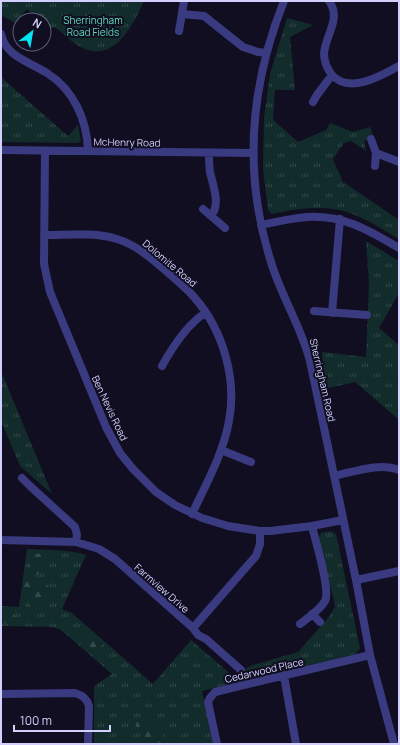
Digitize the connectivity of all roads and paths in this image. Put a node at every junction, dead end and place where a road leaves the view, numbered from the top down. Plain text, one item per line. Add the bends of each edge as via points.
1 (184, 1) edge
2 (284, 1) edge
3 (330, 1) edge
4 (182, 14) junction
5 (179, 31) dead end
6 (1, 34) edge
7 (266, 53) junction
8 (399, 66) edge
9 (332, 75) junction
10 (313, 102) dead end
11 (370, 139) dead end
12 (1, 150) edge
13 (45, 151) junction
14 (88, 151) junction
15 (209, 153) junction
16 (253, 153) junction
17 (376, 153) junction
18 (399, 162) edge
19 (375, 166) dead end
20 (203, 209) dead end
21 (211, 216) junction
22 (340, 219) junction
23 (261, 225) junction
24 (225, 228) dead end
25 (44, 235) junction
26 (399, 248) edge
27 (314, 311) dead end
28 (205, 313) junction
29 (332, 313) junction
30 (367, 315) dead end
31 (162, 366) dead end
32 (221, 450) junction
33 (251, 462) dead end
34 (399, 470) edge
35 (334, 476) junction
36 (22, 478) dead end
37 (192, 514) junction
38 (343, 520) junction
39 (312, 526) junction
40 (260, 531) junction
41 (1, 540) edge
42 (76, 542) junction
43 (399, 571) edge
44 (356, 580) junction
45 (312, 614) junction
46 (320, 622) dead end
47 (300, 624) dead end
48 (193, 628) junction
49 (370, 655) junction
50 (241, 670) dead end
51 (284, 676) junction
52 (1, 694) edge
53 (88, 744) edge
54 (217, 744) edge
55 (296, 744) edge
56 (394, 744) edge

1 - 4 street
2 - 7 street, Sherringham Road
3 - 9 street via 334,16 324,56 326,66
4 - 5 street
4 - 7 street via 204,16 243,47
6 - 14 street via 4,44 11,52 52,76 69,93 82,117
7 - 16 street, Sherringham Road via 255,110
8 - 9 street via 383,75 356,83 343,82
9 - 10 street
11 - 17 street
12 - 13 street, McHenry Road
13 - 14 street, McHenry Road
13 - 25 street, Ben Nevis Road
14 - 15 street, McHenry Road
15 - 16 street, McHenry Road
15 - 21 street via 216,199 215,210
16 - 23 street, Sherringham Road
17 - 18 street
17 - 19 street
20 - 21 street
21 - 24 street
22 - 23 street via 306,217
22 - 26 street via 365,228
22 - 29 street
23 - 35 street, Sherringham Road via 278,283 306,347
25 - 28 street, Dolomite Road via 98,236 117,239 133,246 149,256 181,284
25 - 37 street, Ben Nevis Road via 44,264 50,292 110,436 144,481 166,499
27 - 29 street
28 - 31 street via 172,349
28 - 32 street, Dolomite Road via 221,343 230,382 230,416
29 - 30 street
32 - 33 street
32 - 37 street, Dolomite Road
34 - 35 street via 381,467
35 - 38 street, Sherringham Road
36 - 42 street via 75,527
37 - 40 street, Ben Nevis Road via 228,526
38 - 39 street, Ben Nevis Road
38 - 44 street, Sherringham Road
39 - 40 street, Ben Nevis Road
39 - 45 street via 326,594 324,603
40 - 48 street via 260,544 256,556
41 - 42 street, Farmview Drive
42 - 48 street, Farmview Drive via 99,549 111,556
43 - 44 street
44 - 49 street, Sherringham Road
45 - 46 street
45 - 47 street
48 - 50 street, Farmview Drive
49 - 51 street, Cedarwood Place
49 - 56 street, Sherringham Road
51 - 54 street, Cedarwood Place via 213,694 208,705
51 - 55 street
52 - 53 street via 75,693 82,696 89,706

